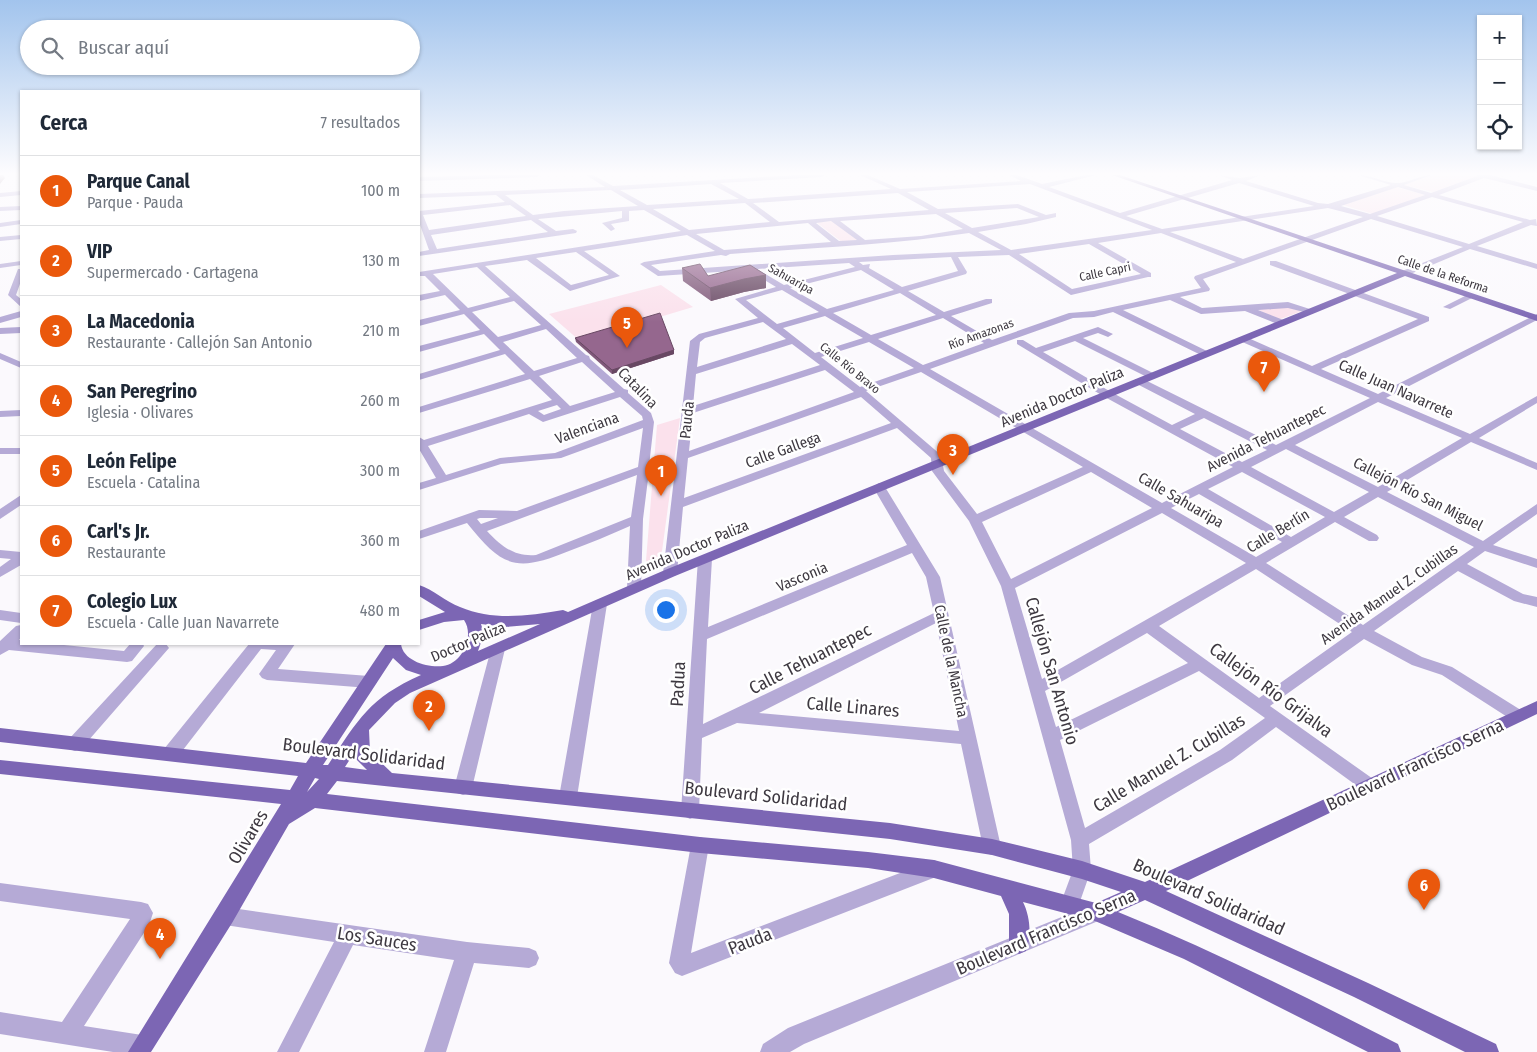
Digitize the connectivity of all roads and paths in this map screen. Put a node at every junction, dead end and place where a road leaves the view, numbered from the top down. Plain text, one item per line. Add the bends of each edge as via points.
1 (423, 224) edge
2 (488, 224) edge
3 (540, 224) edge
4 (606, 224) edge
5 (676, 224) edge
6 (777, 224) edge
7 (814, 224) edge
8 (840, 224) edge
9 (958, 224) edge
10 (1008, 224) edge
11 (1145, 224) edge
12 (1201, 224) edge
13 (1261, 224) edge
14 (1352, 224) edge
15 (1395, 224) edge
16 (1530, 224) edge
17 (611, 229) dead end
18 (1161, 230) junction
19 (573, 231) dead end
20 (971, 231) junction
21 (690, 232) junction
22 (427, 233) junction
23 (555, 234) junction
24 (20, 237) edge
25 (0, 239) edge
26 (1307, 240) junction
27 (1090, 241) junction
28 (865, 243) junction
29 (839, 245) junction
30 (1471, 247) junction
31 (578, 250) junction
32 (434, 252) junction
33 (724, 252) junction
34 (1011, 253) junction
35 (420, 254) edge
36 (953, 254) junction
37 (529, 257) junction
38 (893, 257) junction
39 (849, 260) junction
40 (1243, 262) junction
41 (20, 263) edge
42 (1273, 264) dead end
43 (479, 265) junction
44 (0, 266) edge
45 (748, 267) junction
46 (862, 267) junction
47 (1537, 267) edge
48 (1405, 273) junction
49 (423, 274) edge
50 (20, 276) edge
51 (784, 288) junction
52 (17, 290) edge
53 (902, 290) junction
54 (446, 292) junction
55 (1355, 294) junction
56 (1472, 296) junction
57 (1172, 297) junction
58 (420, 298) edge
59 (516, 298) junction
60 (988, 301) dead end
61 (20, 303) edge
62 (1447, 307) dead end
63 (1246, 308) junction
64 (1113, 309) junction
65 (465, 311) junction
66 (828, 312) junction
67 (1312, 312) junction
68 (20, 314) edge
69 (944, 315) junction
70 (766, 318) junction
71 (1537, 318) edge
72 (0, 320) edge
73 (420, 323) edge
74 (1283, 323) junction
75 (547, 326) junction
76 (777, 327) junction
77 (20, 330) edge
78 (0, 331) edge
79 (485, 331) junction
80 (1108, 334) dead end
81 (873, 338) junction
82 (1076, 338) junction
83 (1243, 339) junction
84 (495, 340) junction
85 (794, 340) junction
86 (1020, 342) dead end
87 (992, 344) junction
88 (420, 350) edge
89 (1036, 351) junction
90 (506, 352) junction
91 (1206, 354) junction
92 (0, 356) edge
93 (814, 356) junction
94 (586, 358) junction
95 (20, 365) edge
96 (827, 366) junction
97 (924, 368) junction
98 (1313, 369) junction
99 (692, 372) junction
100 (531, 376) junction
101 (1152, 376) junction
102 (420, 377) edge
103 (1139, 381) junction
104 (624, 392) junction
105 (860, 392) junction
106 (1107, 394) junction
107 (1380, 398) junction
108 (1537, 399) edge
109 (558, 401) junction
110 (420, 410) edge
111 (531, 410) junction
112 (569, 411) junction
113 (688, 412) junction
114 (20, 413) edge
115 (0, 414) edge
116 (1203, 414) junction
117 (649, 422) junction
118 (898, 424) junction
119 (1027, 428) junction
120 (1171, 429) junction
121 (1469, 438) junction
122 (420, 442) edge
123 (1281, 448) junction
124 (20, 451) edge
125 (2, 452) edge
126 (684, 456) junction
127 (938, 464) junction
128 (1092, 467) junction
129 (1242, 467) junction
130 (1537, 467) edge
131 (645, 468) junction
132 (443, 479) junction
133 (420, 487) edge
134 (879, 487) junction
135 (1199, 489) junction
136 (1377, 492) junction
137 (20, 499) edge
138 (678, 504) junction
139 (1163, 508) junction
140 (1537, 508) edge
141 (524, 512) junction
142 (0, 515) edge
143 (1334, 516) junction
144 (469, 517) junction
145 (637, 519) junction
146 (975, 520) junction
147 (480, 529) junction
148 (420, 535) edge
149 (1373, 538) dead end
150 (1291, 542) junction
151 (916, 546) junction
152 (1485, 547) junction
153 (0, 554) edge
154 (20, 558) edge
155 (20, 559) edge
156 (705, 559) junction
157 (1257, 563) junction
158 (1537, 564) edge
159 (1458, 565) junction
160 (0, 573) edge
161 (670, 573) junction
162 (1008, 586) junction
163 (634, 588) junction
164 (420, 591) edge
165 (1537, 602) edge
166 (595, 606) junction
167 (0, 615) edge
168 (941, 615) junction
169 (466, 616) junction
170 (20, 618) edge
171 (420, 625) edge
172 (1148, 626) junction
173 (20, 631) edge
174 (1363, 632) junction
175 (699, 637) junction
176 (138, 645) edge
177 (256, 645) edge
178 (288, 645) edge
179 (392, 645) edge
180 (394, 645) edge
181 (3, 647) edge
182 (498, 649) junction
183 (1201, 663) junction
184 (451, 668) junction
185 (369, 682) junction
186 (1036, 689) junction
187 (1260, 705) junction
188 (1537, 707) edge
189 (1518, 716) junction
190 (736, 717) junction
191 (1277, 718) junction
192 (362, 728) junction
193 (0, 735) edge
194 (694, 735) junction
195 (1051, 737) junction
196 (967, 738) junction
197 (75, 744) junction
198 (170, 754) junction
199 (0, 767) edge
200 (311, 770) junction
201 (332, 772) junction
202 (386, 778) junction
203 (1370, 786) junction
204 (463, 788) junction
205 (568, 797) junction
206 (303, 799) junction
207 (690, 811) junction
208 (1080, 840) junction
209 (700, 845) junction
210 (992, 847) junction
211 (934, 869) junction
212 (1082, 870) junction
213 (1008, 890) junction
214 (1146, 891) junction
215 (0, 892) edge
216 (1070, 905) junction
217 (1096, 912) junction
218 (225, 916) junction
219 (348, 934) junction
220 (1018, 944) junction
221 (467, 952) junction
222 (530, 958) dead end
223 (0, 1023) edge
224 (68, 1032) junction
225 (140, 1049) edge
226 (288, 1052) edge
227 (435, 1052) edge
228 (771, 1052) edge
229 (1390, 1052) edge
230 (1488, 1052) edge

1 - 22 street
2 - 22 street
3 - 23 street
4 - 17 street
5 - 21 street, Sahuaripa
6 - 21 street
7 - 29 street
8 - 28 street
9 - 20 street
10 - 20 street
11 - 18 street
12 - 18 street
13 - 26 main road, Calle de la Reforma
14 - 26 street
15 - 30 street
16 - 30 street, Avenida Doctor Paliza
18 - 27 street
18 - 40 street
19 - 23 street
20 - 28 street via 949,238
20 - 34 street
21 - 31 street
21 - 33 street, Sahuaripa
22 - 32 street
23 - 32 street
24 - 25 street
26 - 40 street
26 - 48 main road, Calle de la Reforma
27 - 34 street
27 - 34 street, Calle Capri via 1148,275 1071,292
28 - 29 street
29 - 33 street
30 - 47 street
30 - 48 street, Avenida Doctor Paliza
31 - 37 street
31 - 37 street via 616,276 570,288
32 - 35 street
33 - 45 street, Sahuaripa
33 - 45 street via 644,263 658,274
34 - 36 street
36 - 38 street
36 - 53 street via 964,271
37 - 43 street
38 - 39 street
38 - 46 street
39 - 45 street
39 - 46 street
40 - 57 street via 1198,279 1206,290
41 - 44 street
42 - 55 street
43 - 49 street
43 - 59 street, Catalina
45 - 51 street, Sahuaripa
46 - 51 street
46 - 53 street
48 - 55 main road, Avenida Doctor Paliza
48 - 56 main road, Calle de la Reforma
49 - 54 street
50 - 52 street
51 - 66 street, Sahuaripa
51 - 70 street, Calle Río Bravo via 739,299
52 - 61 street via 14,298
53 - 66 street
53 - 69 street
54 - 58 street
54 - 65 street
55 - 67 main road, Avenida Doctor Paliza
55 - 98 street via 1426,319
56 - 62 street
56 - 71 main road, Calle de la Reforma
57 - 63 street via 1201,311
57 - 64 street, Río Amazonas
59 - 65 street
59 - 75 street, Catalina
60 - 69 street
63 - 67 street via 1292,305
63 - 74 street
64 - 87 street, Río Amazonas via 1072,315
64 - 91 street
65 - 73 street
65 - 79 street
66 - 76 street
66 - 81 street, Calle Sahuaripa
67 - 74 main road, Avenida Doctor Paliza
68 - 72 street
69 - 81 street
69 - 87 street
70 - 76 street, Calle Río Bravo
70 - 99 street, Pauda via 697,338
71 - 107 street, Avenida Tehuantepec
74 - 83 main road, Avenida Doctor Paliza
75 - 84 street
75 - 94 street, Catalina
76 - 85 street, Calle Río Bravo
77 - 78 street
79 - 84 street
79 - 88 street
80 - 82 street via 1098,330
81 - 93 street
81 - 97 street, Calle Sahuaripa
82 - 89 street
82 - 101 street
83 - 91 main road, Avenida Doctor Paliza
83 - 98 street, Calle Juan Navarrete
84 - 90 street
85 - 93 street, Calle Río Bravo
85 - 99 street
86 - 89 street
87 - 97 street, Río Amazonas
89 - 106 street
90 - 100 street
90 - 102 street
91 - 101 main road, Avenida Doctor Paliza
92 - 95 street
93 - 96 street, Calle Río Bravo
94 - 100 street
94 - 104 street, Catalina
96 - 105 street, Calle Río Bravo
96 - 113 street
97 - 105 street, Río Amazonas
97 - 119 street, Calle Sahuaripa
98 - 107 street, Calle Juan Navarrete
99 - 113 street, Pauda
100 - 109 street
100 - 110 street
101 - 103 main road, Avenida Doctor Paliza
103 - 106 main road, Avenida Doctor Paliza
103 - 116 street, Callejón Río San Miguel
104 - 112 street
104 - 117 street, Catalina via 647,415
105 - 118 street, Calle Río Bravo
105 - 126 street, Río Amazonas
106 - 119 main road, Avenida Doctor Paliza
106 - 120 street
107 - 121 street, Calle Juan Navarrete
107 - 123 street, Avenida Tehuantepec
108 - 121 street, Calle Berlín
109 - 111 street
109 - 112 street
111 - 112 street via 543,419
111 - 122 street
113 - 126 street, Pauda
114 - 115 street
116 - 120 street
116 - 123 street, Callejón Río San Miguel
117 - 131 street, Catalina
117 - 132 street, Valenciana via 557,456 500,460
118 - 127 street, Calle Río Bravo via 937,457
118 - 138 street, Calle Gallega
119 - 127 main road, Avenida Doctor Paliza
119 - 128 street, Calle Sahuaripa
120 - 129 street
121 - 130 street, Calle Juan Navarrete
121 - 136 street, Calle Berlín
122 - 132 street
123 - 129 street, Avenida Tehuantepec
123 - 136 street, Callejón Río San Miguel
124 - 125 street
126 - 138 street, Pauda
127 - 134 main road, Avenida Doctor Paliza
127 - 146 street, Callejón San Antonio via 938,471
128 - 139 street, Calle Sahuaripa
128 - 146 street
129 - 135 street, Avenida Tehuantepec
129 - 143 street
131 - 141 street
131 - 145 street, Catalina
132 - 133 street, Valenciana
134 - 151 street, Calle de la Mancha
134 - 156 main road, Avenida Doctor Paliza
135 - 139 street, Avenida Tehuantepec
135 - 150 street
136 - 143 street, Calle Berlín
136 - 152 street, Callejón Río San Miguel
137 - 142 street
138 - 161 street, Pauda
139 - 157 street, Calle Sahuaripa
139 - 162 street, Avenida Tehuantepec
140 - 152 street, Avenida Manuel Z. Cubillas
141 - 144 street via 484,513
141 - 147 street
143 - 149 street
143 - 150 street, Calle Berlín
144 - 147 street
144 - 148 street
145 - 147 street via 527,560 504,556
145 - 163 street, Catalina
146 - 162 street, Callejón San Antonio
150 - 157 street, Calle Berlín
151 - 168 street, Calle de la Mancha via 933,577
151 - 175 street, Vasconia
152 - 158 street, Callejón Río San Miguel
152 - 159 street, Avenida Manuel Z. Cubillas
153 - 154 street
155 - 160 street
156 - 161 main road, Avenida Doctor Paliza
156 - 175 street, Padua
157 - 172 street, Calle Berlín
157 - 174 street, Calle Sahuaripa
159 - 165 street via 1519,598
159 - 174 street, Avenida Manuel Z. Cubillas
161 - 163 main road, Avenida Doctor Paliza
162 - 186 street, Callejón San Antonio
163 - 166 main road, Avenida Doctor Paliza
164 - 169 main road via 440,605
166 - 169 main road via 524,622
166 - 182 main road, Doctor Paliza
166 - 205 street
167 - 170 street
168 - 190 street, Calle Tehuantepec
168 - 196 street, Calle de la Mancha
169 - 171 main road via 438,618
169 - 184 main road via 475,627 476,641 472,650
172 - 183 street, Callejón Río Grijalva
172 - 186 street, Calle Berlín
173 - 181 street
174 - 187 street, Avenida Manuel Z. Cubillas
174 - 189 street, Calle Sahuaripa via 1417,661 1447,671
175 - 194 street, Padua
176 - 181 street via 128,657
176 - 197 street via 162,648
177 - 198 street
178 - 185 street via 267,674
179 - 185 main road
180 - 184 main road via 400,658 413,668 428,672
182 - 184 main road, Doctor Paliza
182 - 204 street
183 - 187 street, Callejón Río Grijalva
183 - 195 street
184 - 192 main road, Doctor Paliza via 391,697
185 - 200 main road
186 - 195 street, Callejón San Antonio
187 - 191 street, Callejón Río Grijalva
188 - 189 main road, Boulevard Francisco Serna
189 - 203 main road, Boulevard Francisco Serna
190 - 194 street, Calle Tehuantepec
190 - 196 street, Calle Linares
191 - 203 street, Callejón Río Grijalva
191 - 208 street, Calle Manuel Z. Cubillas via 1226,756
192 - 201 main road, Doctor Paliza
192 - 202 main road via 362,754
193 - 197 main road, Boulevard Solidaridad
194 - 207 street, Padua
195 - 208 street, Callejón San Antonio
196 - 210 street, Calle de la Mancha
197 - 198 main road, Boulevard Solidaridad
198 - 200 main road, Boulevard Solidaridad
199 - 206 main road
200 - 201 main road, Boulevard Solidaridad
200 - 206 main road
201 - 202 main road, Boulevard Solidaridad
201 - 206 main road, Doctor Paliza
202 - 204 main road, Boulevard Solidaridad
203 - 214 main road, Boulevard Francisco Serna
204 - 205 main road, Boulevard Solidaridad
205 - 207 main road, Boulevard Solidaridad
206 - 209 main road
206 - 218 main road, Olivares via 284,818
207 - 210 main road, Boulevard Solidaridad via 890,831
208 - 212 street, Callejón San Antonio
209 - 211 main road
209 - 211 street, Pauda via 679,963 682,966
210 - 212 main road, Boulevard Solidaridad
211 - 213 main road
212 - 214 main road, Boulevard Solidaridad
212 - 216 street, Callejón San Antonio
213 - 216 main road
213 - 220 main road via 1019,914
214 - 217 main road, Boulevard Francisco Serna
214 - 230 main road, Boulevard Solidaridad
215 - 224 street via 143,913
216 - 217 main road
217 - 220 street, Boulevard Francisco Serna
217 - 229 main road via 1191,952
218 - 219 street, Los Sauces
218 - 225 main road, Olivares
219 - 221 street, Los Sauces
219 - 226 street
220 - 228 street, Boulevard Francisco Serna via 796,1036
221 - 222 street, Los Sauces
221 - 227 street
223 - 224 street
224 - 225 street

